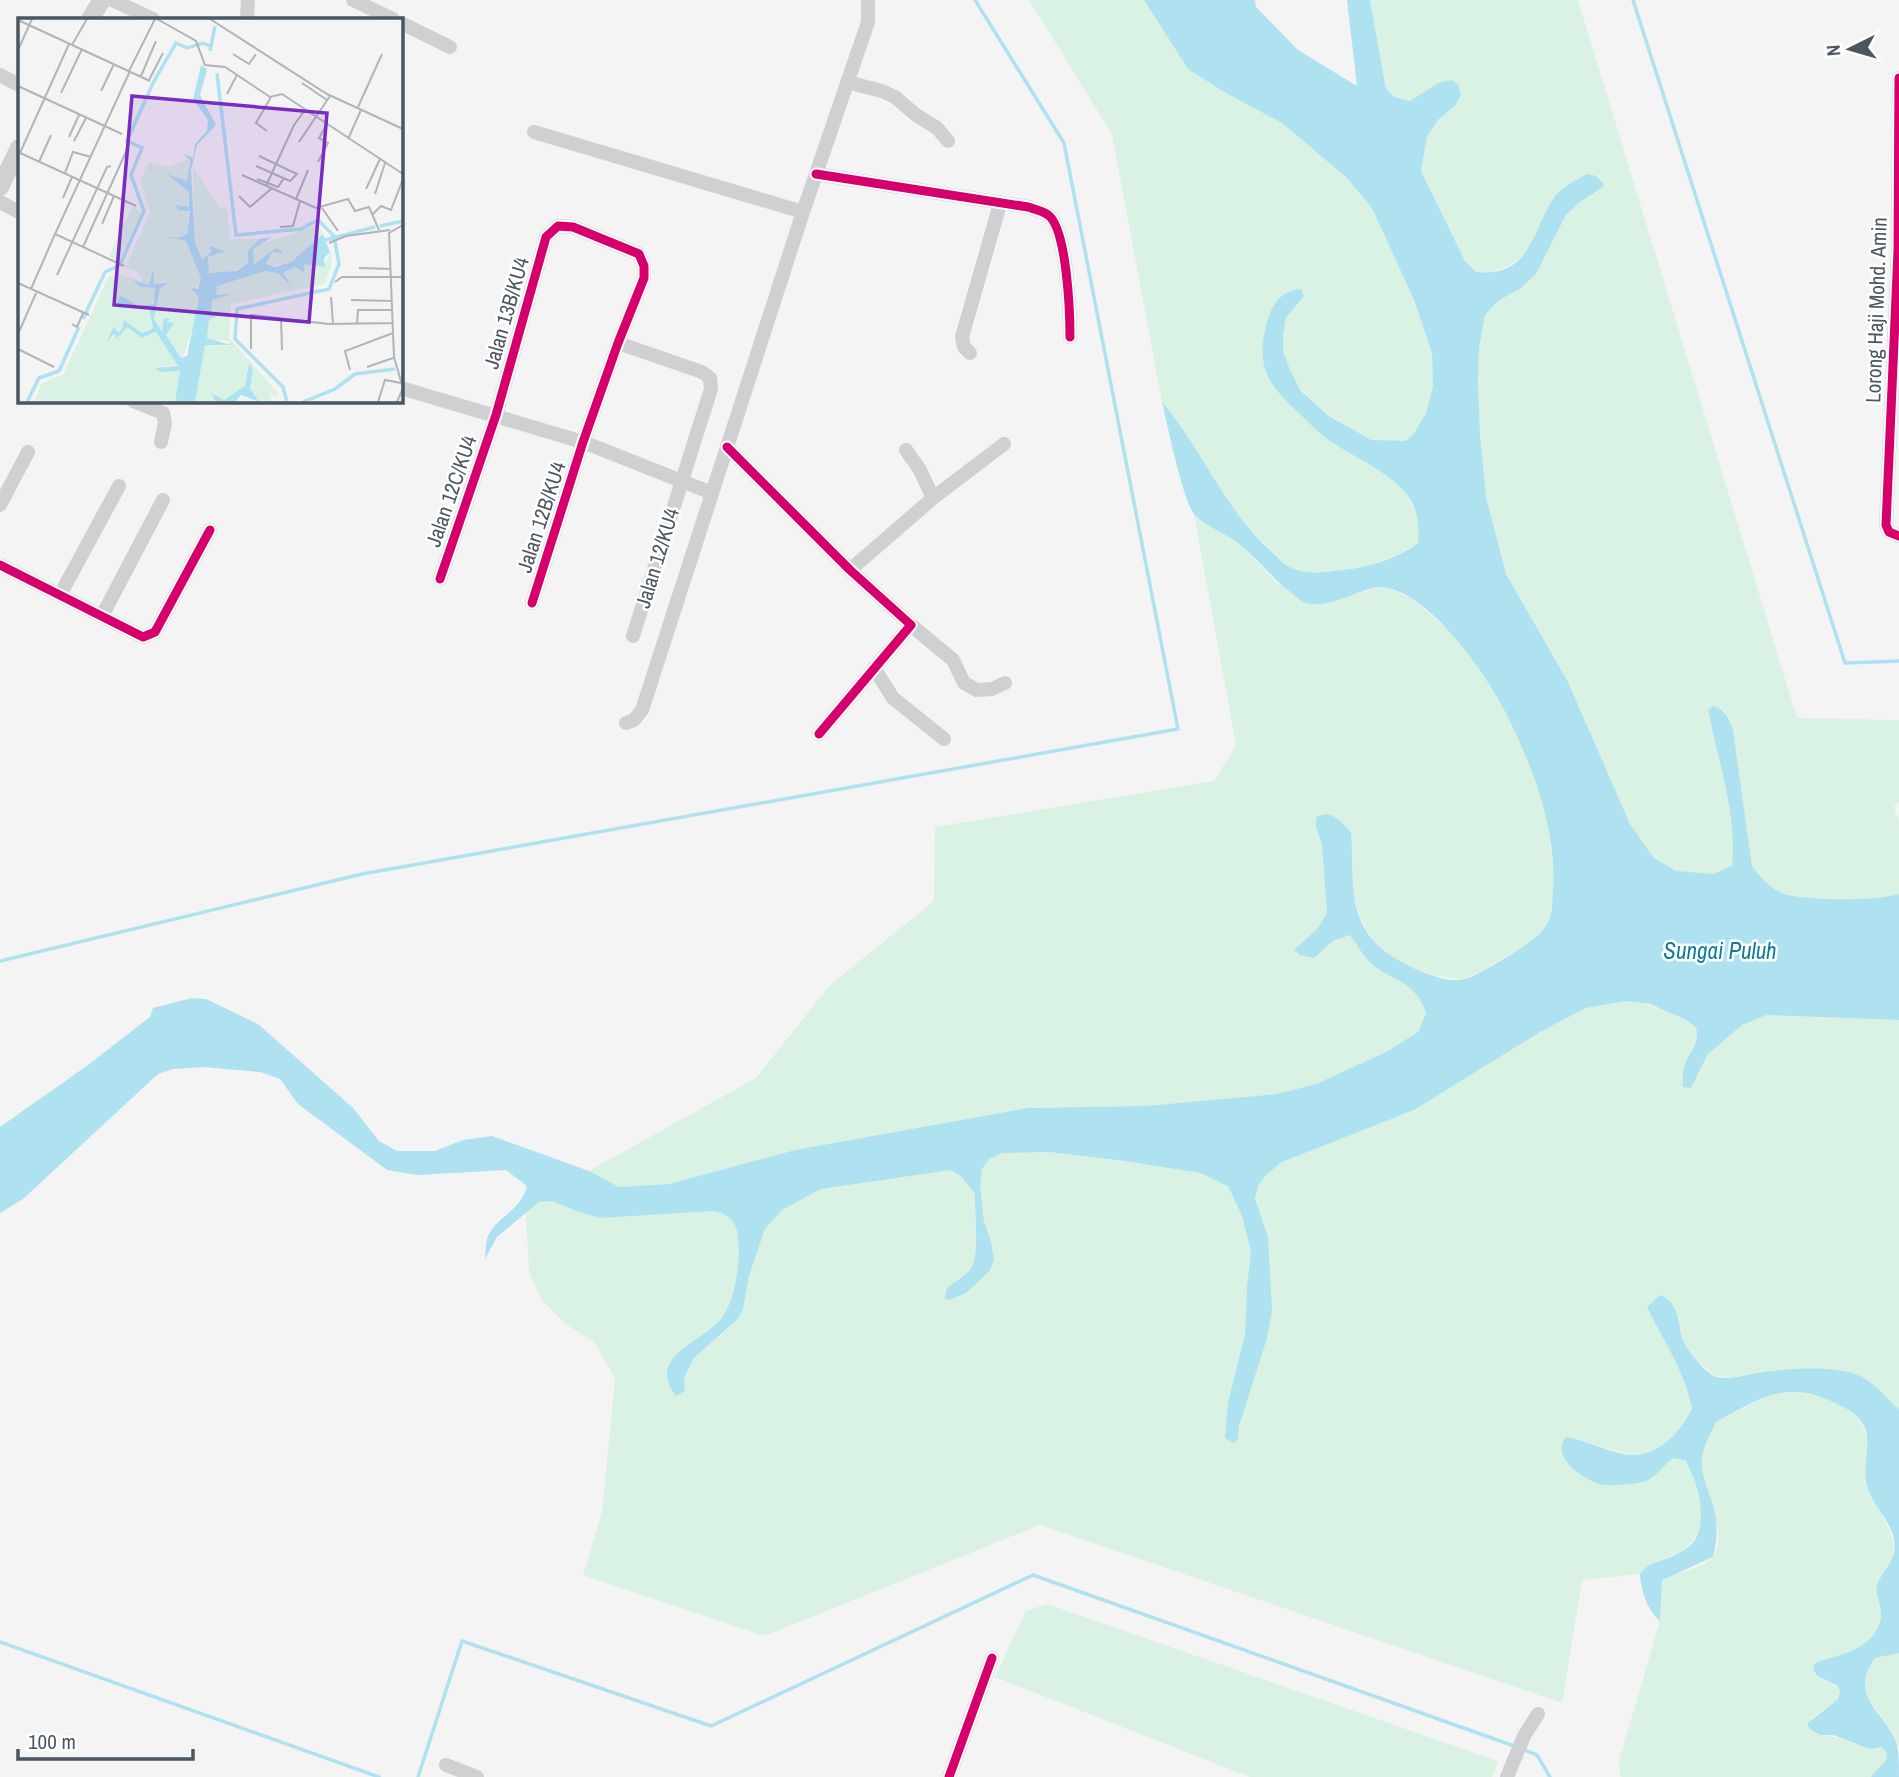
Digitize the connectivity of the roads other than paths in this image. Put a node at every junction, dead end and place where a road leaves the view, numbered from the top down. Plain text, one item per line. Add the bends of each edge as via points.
1 (102, 0) edge
2 (112, 0) edge
3 (248, 0) edge
4 (353, 0) edge
5 (868, 0) edge
6 (91, 18) edge
7 (151, 18) edge
8 (247, 18) edge
9 (391, 18) edge
10 (402, 23) edge
11 (450, 47) dead end
12 (0, 75) edge
13 (1899, 78) edge
14 (847, 82) junction
15 (18, 84) edge
16 (534, 132) dead end
17 (948, 141) dead end
18 (18, 150) edge
19 (816, 174) junction
20 (0, 187) edge
21 (0, 202) edge
22 (1000, 204) junction
23 (18, 211) edge
24 (803, 212) junction
25 (558, 226) joint
26 (1898, 251) edge
27 (1070, 337) dead end
28 (618, 343) junction
29 (970, 353) dead end
30 (402, 388) edge
31 (136, 402) edge
32 (496, 415) junction
33 (583, 442) junction
34 (161, 443) dead end
35 (1004, 444) dead end
36 (727, 447) junction
37 (906, 450) dead end
38 (28, 452) dead end
39 (681, 480) junction
40 (119, 486) dead end
41 (712, 493) junction
42 (933, 498) junction
43 (163, 500) dead end
44 (0, 505) edge
45 (211, 530) dead end
46 (1899, 536) edge
47 (0, 565) edge
48 (850, 570) junction
49 (440, 579) dead end
50 (60, 595) junction
51 (532, 603) dead end
52 (102, 617) junction
53 (911, 625) junction
54 (633, 636) dead end
55 (874, 668) junction
56 (1005, 683) dead end
57 (626, 723) dead end
58 (819, 734) dead end
59 (944, 739) dead end
60 (992, 1658) dead end
61 (1538, 1714) dead end
62 (446, 1765) dead end
63 (1509, 1772) edge
64 (477, 1777) edge
65 (949, 1777) edge

1 - 6 street
2 - 7 street
3 - 8 street
4 - 9 street
5 - 14 street via 868,22
10 - 11 street
12 - 15 street
13 - 26 street, Lorong Haji Mohd. Amin
14 - 17 street via 895,97
14 - 19 street
16 - 24 street
18 - 20 street
19 - 22 street
19 - 24 street
21 - 23 street
22 - 27 street via 1050,215 1057,227 1069,289
22 - 29 street via 962,337
24 - 36 street
25 - 28 street, Jalan 12B/KU4 via 573,227 639,254 645,278
25 - 32 street, Jalan 13B/KU4 via 546,237
26 - 46 street, Lorong Haji Mohd. Amin via 1886,525
28 - 33 street, Jalan 12B/KU4
28 - 39 street, Jalan 12/KU4 via 710,378 711,389
30 - 32 street
31 - 34 street via 163,413
32 - 33 street
32 - 49 street, Jalan 12C/KU4
33 - 39 street
33 - 51 street, Jalan 12B/KU4
35 - 42 street
36 - 41 street
36 - 48 street
37 - 42 street
38 - 44 street
39 - 41 street
39 - 54 street, Jalan 12/KU4
40 - 50 street
41 - 57 street via 642,710
42 - 48 street
43 - 52 street
45 - 52 street via 155,632 143,637
47 - 50 street
48 - 53 street
50 - 52 street
53 - 55 street
53 - 56 street via 953,660 964,683 977,690
55 - 58 street
55 - 59 street via 893,698
60 - 65 street
61 - 63 street
62 - 64 street

